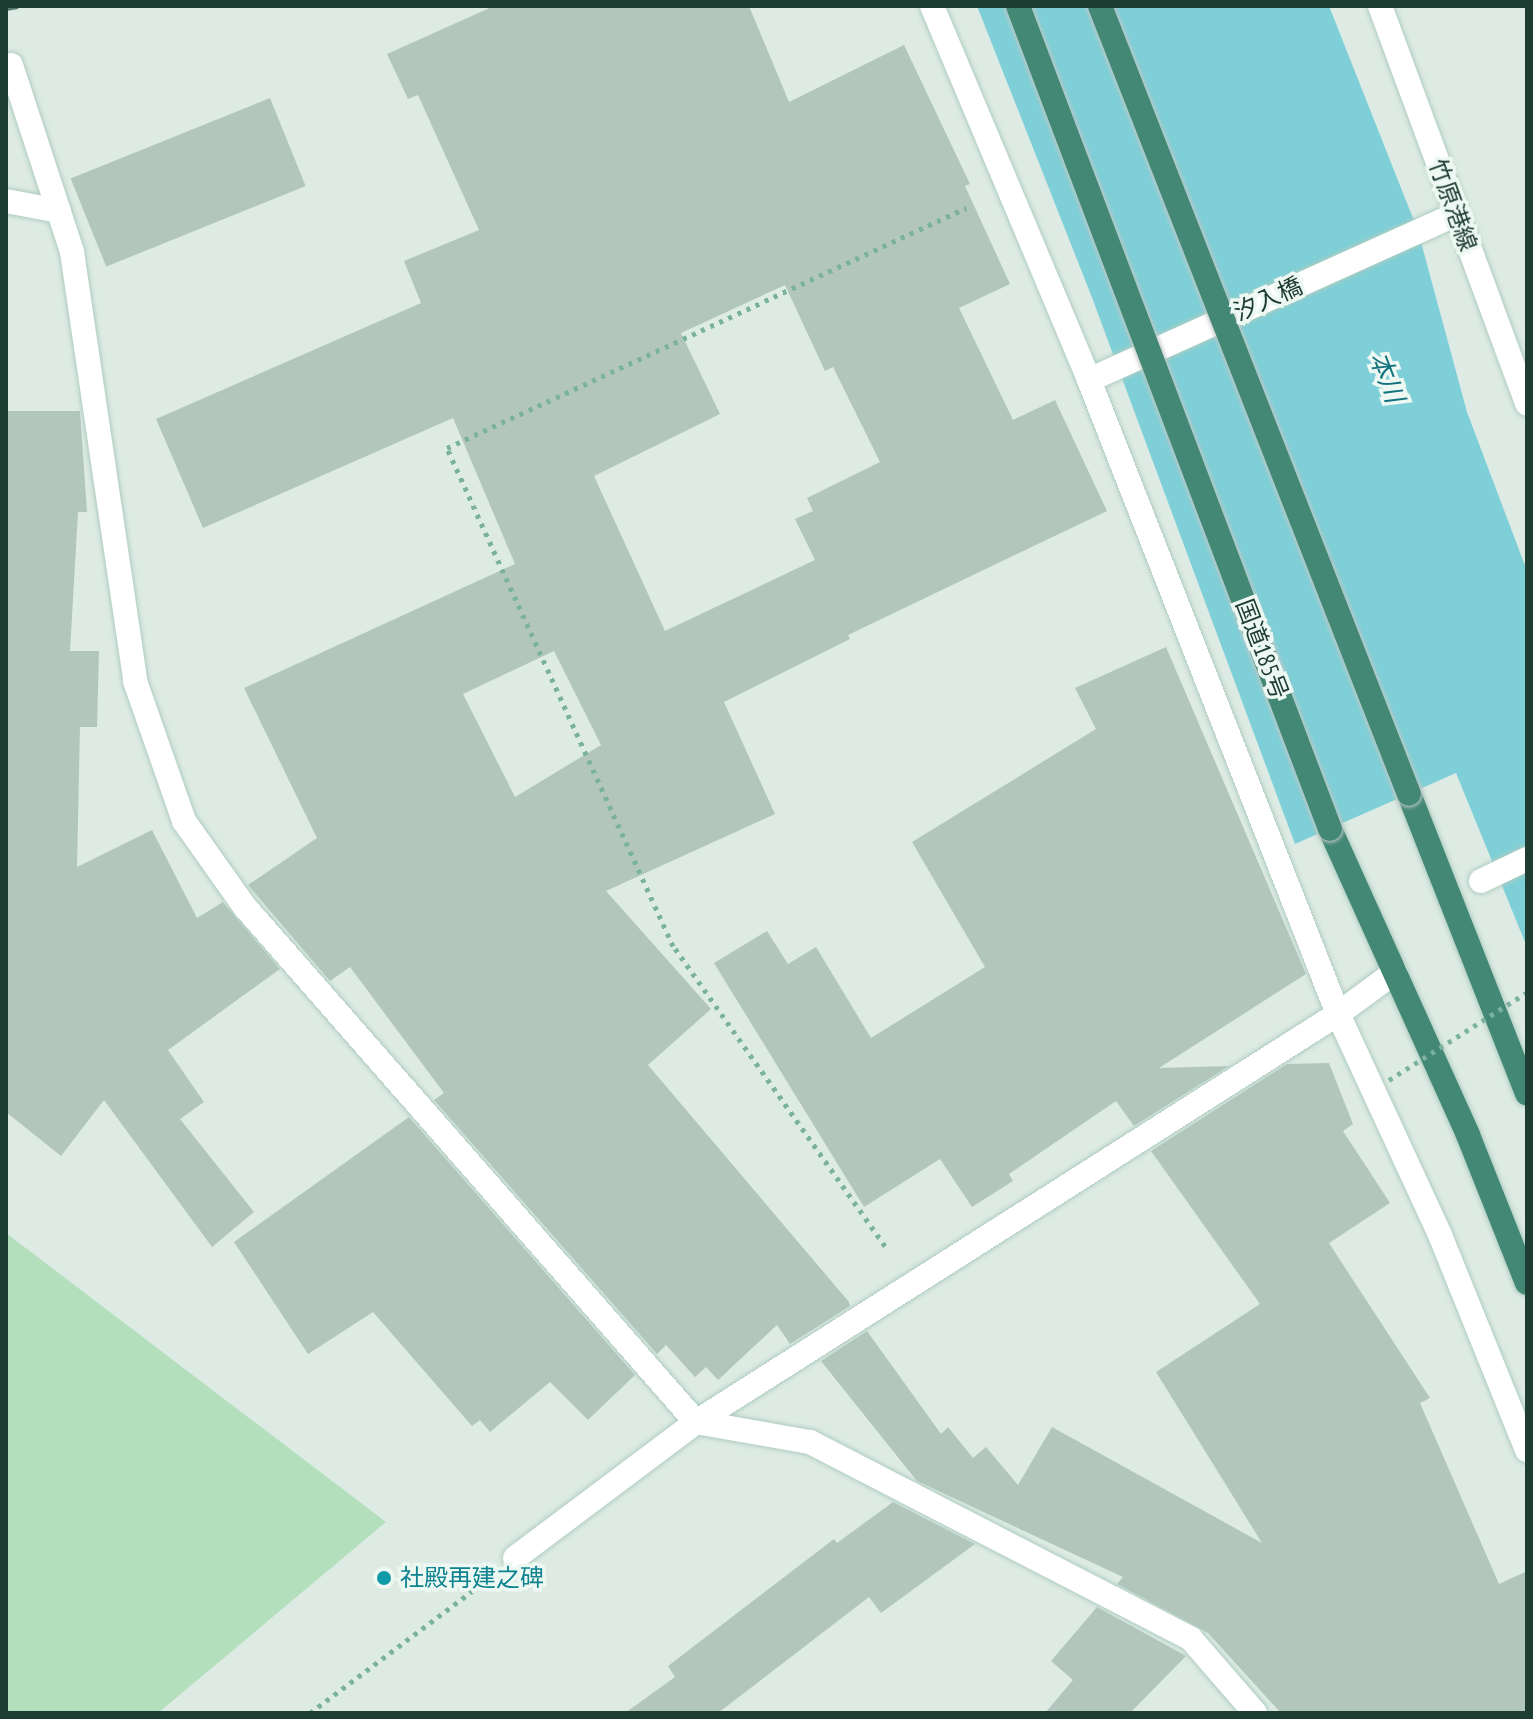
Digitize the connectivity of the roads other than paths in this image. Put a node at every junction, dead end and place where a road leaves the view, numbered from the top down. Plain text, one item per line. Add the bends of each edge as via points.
1 (932, 6) edge
2 (1018, 6) edge
3 (1100, 6) edge
4 (1380, 6) edge
5 (11, 65) dead end
6 (6, 201) edge
7 (59, 211) junction
8 (1456, 214) junction
9 (1089, 380) junction
10 (1527, 404) edge
11 (1527, 859) edge
12 (1481, 881) dead end
13 (1395, 972) junction
14 (1338, 1014) junction
15 (1527, 1094) edge
16 (1527, 1283) edge
17 (696, 1422) junction
18 (1527, 1450) edge
19 (515, 1558) road end
20 (1255, 1713) edge

1 - 9 street
2 - 13 highway, 国道185号, bridge via 1330,829
3 - 15 highway, bridge
4 - 8 street, 竹原港線
5 - 7 street
6 - 7 street
7 - 17 street via 72,252 135,681 184,821 245,907
8 - 9 street, 汐入橋, bridge
8 - 10 street, 竹原港線
9 - 14 street
11 - 12 street
13 - 14 street
13 - 16 highway, 国道185号
14 - 17 street
14 - 18 street via 1440,1235
17 - 19 street
17 - 20 street via 810,1442 1177,1631 1191,1639

